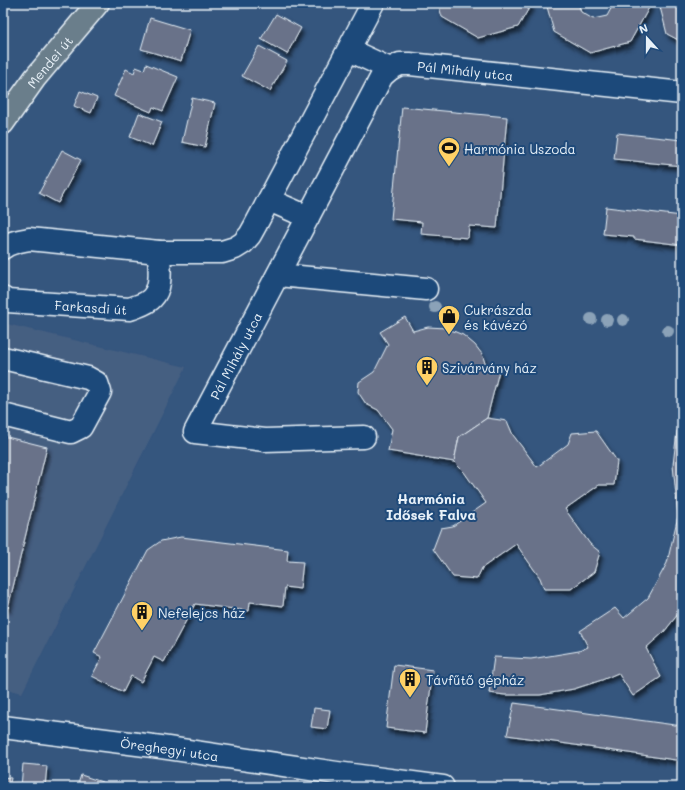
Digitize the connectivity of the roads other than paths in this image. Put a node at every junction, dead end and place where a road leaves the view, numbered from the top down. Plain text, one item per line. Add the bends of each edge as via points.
1 (98, 3) edge
2 (373, 3) edge
3 (349, 50) junction
4 (390, 69) junction
5 (682, 93) edge
6 (3, 123) edge
7 (269, 200) junction
8 (308, 217) junction
9 (3, 248) edge
10 (159, 252) junction
11 (278, 275) junction
12 (426, 289) dead end
13 (3, 299) edge
14 (3, 358) edge
15 (3, 415) edge
16 (364, 437) dead end
17 (3, 727) edge
18 (334, 780) edge
19 (356, 787) edge
20 (443, 787) edge

1 - 6 main road, Mendei út via 35,78
2 - 3 street
3 - 4 street
3 - 7 street
4 - 5 street, Pál Mihály utca via 400,64 410,64
4 - 8 street, Pál Mihály utca via 382,76
7 - 8 street
7 - 10 street via 250,235 235,248 222,252
8 - 11 street, Pál Mihály utca
9 - 10 street via 17,241 29,239
10 - 13 street, Farkasdi út via 160,280 157,291 152,298 130,309
11 - 12 street
11 - 16 street, Pál Mihály utca via 195,432 265,440
14 - 15 street via 88,378 97,383 100,392 80,427 71,432
17 - 18 street, Öreghegyi utca via 161,747
18 - 19 street
18 - 20 street, Öreghegyi utca

